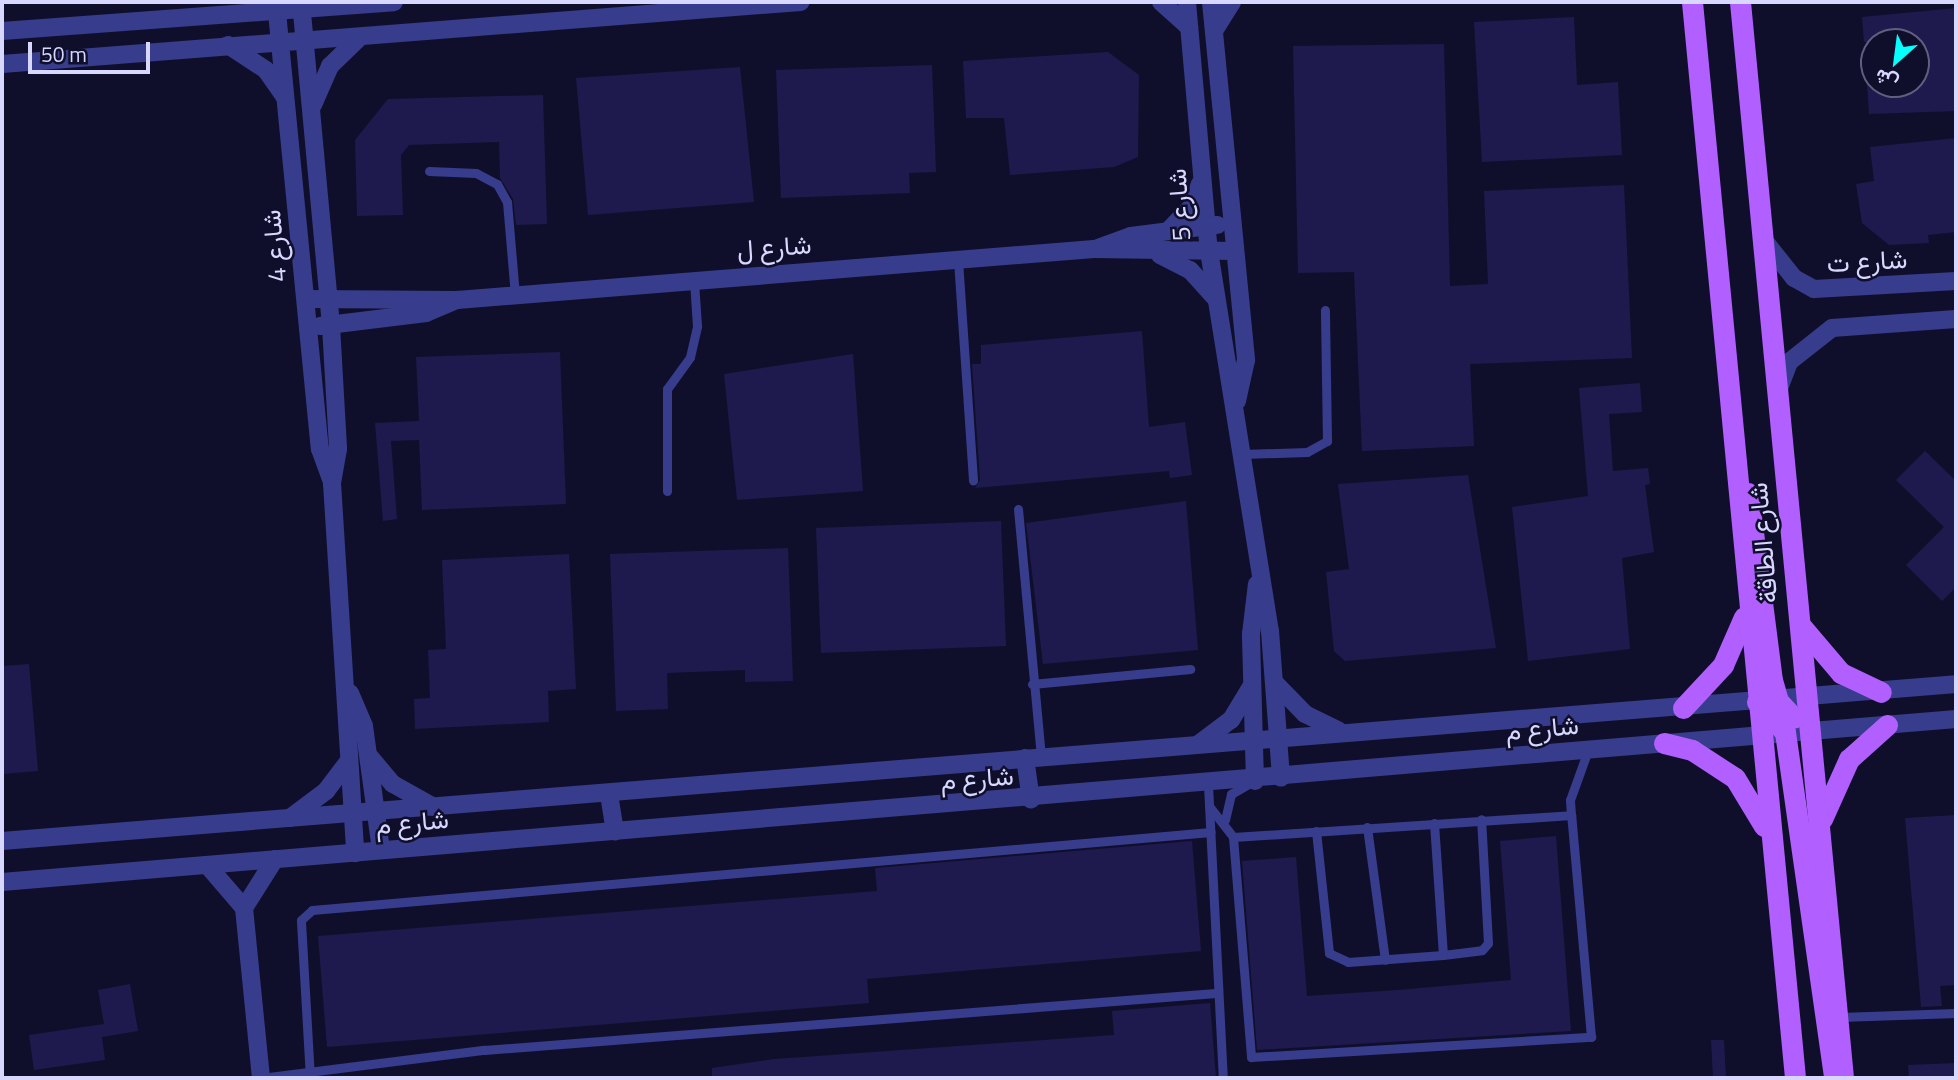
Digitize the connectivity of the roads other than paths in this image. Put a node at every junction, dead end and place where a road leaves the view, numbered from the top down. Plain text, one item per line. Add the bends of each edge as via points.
1 (394, 2) edge
2 (801, 2) edge
3 (1161, 2) edge
4 (1188, 2) edge
5 (1211, 2) edge
6 (1232, 2) edge
7 (1682, 2) edge
8 (1692, 2) edge
9 (1740, 2) edge
10 (360, 3) edge
11 (301, 4) edge
12 (276, 5) edge
13 (700, 5) edge
14 (240, 6) edge
15 (1189, 27) junction
16 (2, 31) edge
17 (1214, 31) junction
18 (1696, 34) junction
19 (360, 37) junction
20 (305, 41) junction
21 (280, 43) junction
22 (228, 46) junction
23 (2, 65) edge
24 (287, 104) junction
25 (311, 108) junction
26 (1203, 170) junction
27 (429, 171) dead end
28 (1232, 224) junction
29 (1206, 226) junction
30 (1168, 231) junction
31 (1761, 237) junction
32 (1094, 249) junction
33 (1209, 251) junction
34 (1235, 251) junction
35 (1156, 254) junction
36 (958, 260) junction
37 (694, 279) junction
38 (1956, 281) edge
39 (515, 295) junction
40 (1215, 298) junction
41 (306, 299) junction
42 (329, 299) junction
43 (457, 300) junction
44 (1325, 310) dead end
45 (1956, 318) edge
46 (331, 326) junction
47 (308, 327) junction
48 (1777, 394) junction
49 (1237, 401) junction
50 (1731, 412) junction
51 (1243, 454) junction
52 (973, 480) dead end
53 (332, 483) junction
54 (667, 491) dead end
55 (1018, 509) dead end
56 (1258, 580) junction
57 (1746, 611) junction
58 (1798, 621) junction
59 (1190, 668) dead end
60 (1275, 683) junction
61 (1032, 684) junction
62 (1252, 684) junction
63 (1956, 684) edge
64 (1881, 692) junction
65 (350, 693) junction
66 (1807, 698) junction
67 (1767, 701) junction
68 (1683, 708) junction
69 (1956, 719) edge
70 (1887, 725) junction
71 (1810, 730) junction
72 (1344, 732) junction
73 (1785, 732) junction
74 (1760, 734) junction
75 (1279, 737) junction
76 (1254, 738) junction
77 (1664, 743) junction
78 (1196, 745) junction
79 (1588, 750) junction
80 (370, 757) junction
81 (1033, 757) junction
82 (348, 763) junction
83 (1281, 778) junction
84 (1255, 781) junction
85 (1208, 785) junction
86 (609, 794) junction
87 (1031, 800) junction
88 (1209, 806) junction
89 (441, 809) junction
90 (377, 813) junction
91 (351, 815) junction
92 (1571, 815) junction
93 (1480, 819) junction
94 (285, 821) junction
95 (1226, 822) junction
96 (1434, 822) junction
97 (1367, 827) junction
98 (1819, 828) junction
99 (1316, 831) junction
100 (615, 832) junction
101 (1210, 832) junction
102 (1233, 837) junction
103 (2, 841) edge
104 (1772, 845) junction
105 (381, 850) junction
106 (355, 853) junction
107 (275, 859) junction
108 (207, 865) junction
109 (2, 882) edge
110 (244, 908) junction
111 (1443, 955) junction
112 (1385, 960) junction
113 (1216, 993) junction
114 (1956, 1013) edge
115 (1840, 1017) junction
116 (310, 1075) edge
117 (261, 1078) edge
118 (1223, 1078) edge
119 (1795, 1078) edge
120 (1834, 1078) edge
121 (1843, 1078) edge

1 - 10 street
2 - 13 street
3 - 15 street
4 - 15 street, شارع 5
5 - 17 street, شارع 5
6 - 17 street
7 - 18 street
8 - 18 main road, شارع الطاقة
9 - 31 main road, شارع الطاقة
10 - 11 street
11 - 12 street
11 - 20 street, شارع 4
12 - 14 street
12 - 21 street, شارع 4
13 - 19 street
14 - 16 street
15 - 26 street, شارع 5
17 - 28 street, شارع 5
18 - 50 main road, شارع الطاقة
19 - 20 street
19 - 25 street via 330,66
20 - 21 street
20 - 25 street, شارع 4
21 - 22 street
21 - 24 street, شارع 4
22 - 23 street
22 - 24 street via 266,70
24 - 41 street, شارع 4
25 - 42 street, شارع 4
26 - 29 street, شارع 5
26 - 30 street via 1193,205
27 - 39 lane via 476,173 497,184 507,202
28 - 29 street, شارع ل
28 - 34 street, شارع 5
29 - 30 street, شارع ل
29 - 33 street, شارع 5
30 - 32 street, شارع ل
31 - 38 street, شارع ت via 1794,278 1814,289
31 - 48 main road, شارع الطاقة
32 - 35 street, شارع ل
32 - 36 street, شارع ل
33 - 34 street, شارع ل
33 - 35 street, شارع ل
33 - 40 street, شارع 5
34 - 49 street, شارع 5 via 1246,360
35 - 40 street via 1190,270
36 - 37 street, شارع ل
36 - 52 lane
37 - 39 street, شارع ل
37 - 54 lane via 695,337 690,357 667,389
39 - 43 street, شارع ل
40 - 49 street, شارع 5 via 1222,362
41 - 42 street, شارع ل
41 - 47 street, شارع 4
42 - 43 street, شارع ل
42 - 46 street, شارع 4
43 - 46 street, شارع ل via 426,313
44 - 51 lane via 1327,441 1313,451
45 - 48 street via 1832,328 1789,362
46 - 47 street, شارع ل
46 - 53 street, شارع 4 via 338,449
47 - 53 street, شارع 4 via 320,449
48 - 58 main road, شارع الطاقة
49 - 51 street, شارع 5
50 - 57 main road, شارع الطاقة
50 - 67 main road via 1755,523
51 - 56 street, شارع 5
53 - 65 street, شارع 4
55 - 61 lane
56 - 60 street, شارع 5
56 - 62 street, شارع 5
57 - 67 main road, شارع الطاقة
57 - 68 main road via 1723,665
58 - 64 main road via 1841,673
58 - 66 main road, شارع الطاقة
59 - 61 lane
60 - 72 street via 1305,714
60 - 75 street, شارع 5
61 - 81 lane
62 - 76 street, شارع 5
62 - 78 street via 1231,720
63 - 64 street, شارع م
64 - 66 street, شارع م
65 - 80 street, شارع 4
65 - 82 street, شارع 4
66 - 67 street, شارع م
66 - 71 main road, شارع الطاقة
67 - 68 street, شارع م
67 - 71 main road
67 - 73 main road
67 - 74 main road, شارع الطاقة
68 - 72 street, شارع م
69 - 70 street, شارع م
70 - 71 street, شارع م
70 - 98 main road via 1849,759
71 - 73 street, شارع م
71 - 98 main road, شارع الطاقة
72 - 75 street, شارع م
73 - 74 street, شارع م
73 - 120 main road
74 - 77 street, شارع م
74 - 104 main road, شارع الطاقة
75 - 76 street, شارع م
75 - 83 street, شارع 5
76 - 78 street, شارع م
76 - 84 street, شارع 5
77 - 79 street, شارع م
77 - 104 main road via 1703,756 1735,778
78 - 81 street, شارع م
79 - 83 street, شارع م
79 - 92 lane via 1570,800
80 - 89 street via 408,795
80 - 90 street, شارع 4
81 - 86 street, شارع م
81 - 87 street
82 - 91 street, شارع 4
82 - 94 street via 314,803
83 - 84 street, شارع م
84 - 85 street, شارع م
84 - 95 lane via 1231,794
85 - 87 street, شارع م
85 - 88 lane
86 - 89 street, شارع م
86 - 100 street
87 - 100 street, شارع م
88 - 95 lane
88 - 101 lane
89 - 90 street, شارع م
90 - 91 street, شارع م
90 - 105 street, شارع 4
91 - 94 street, شارع م
91 - 106 street, شارع 4
92 - 93 lane
92 - 102 lane via 1591,1037 1251,1057
93 - 96 lane
93 - 111 lane via 1488,943 1482,950
94 - 103 street, شارع م
95 - 102 lane
96 - 97 lane
96 - 111 lane
97 - 99 lane
97 - 112 lane
98 - 115 main road, شارع الطاقة
99 - 102 lane
99 - 112 lane via 1329,953 1348,962
100 - 105 street, شارع م
101 - 113 lane
101 - 116 lane via 312,910 301,920
104 - 119 main road, شارع الطاقة
105 - 106 street, شارع م
106 - 107 street, شارع م
107 - 108 street, شارع م
107 - 110 street
108 - 109 street, شارع م
108 - 110 street
110 - 117 street
111 - 112 lane
113 - 116 lane via 484,1050
113 - 118 lane
114 - 115 lane
115 - 121 main road, شارع الطاقة
116 - 117 lane

